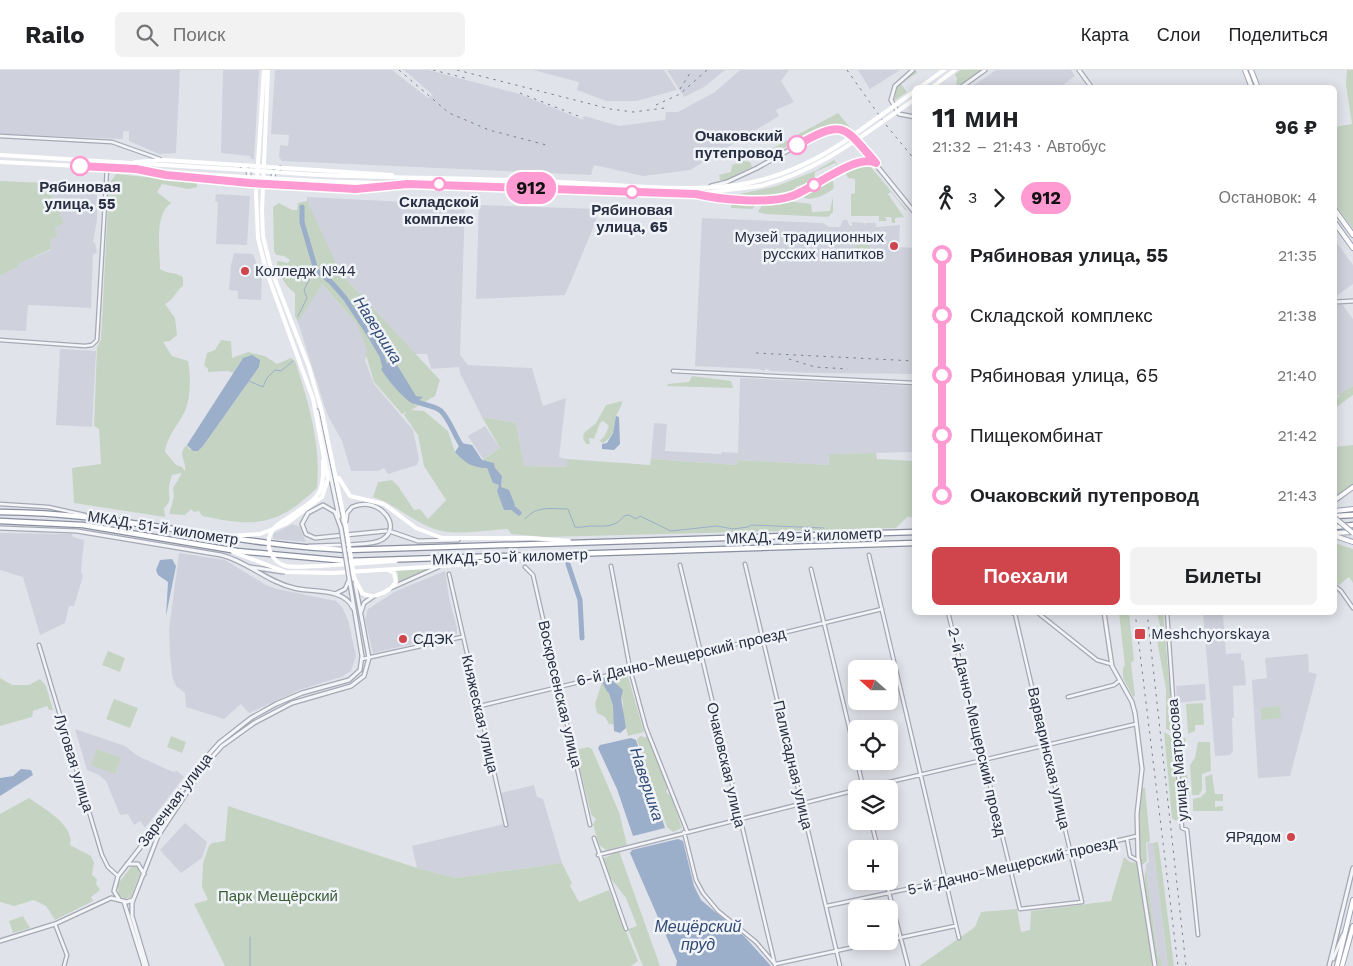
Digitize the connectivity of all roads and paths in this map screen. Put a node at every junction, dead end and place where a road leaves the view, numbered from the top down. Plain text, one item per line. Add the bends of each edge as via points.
1 (264, 70) edge
2 (269, 70) edge
3 (913, 70) edge
4 (944, 70) edge
5 (955, 70) edge
6 (985, 70) edge
7 (1079, 70) edge
8 (1245, 70) edge
9 (1251, 70) edge
10 (924, 85) edge
11 (935, 85) edge
12 (964, 85) edge
13 (1090, 85) edge
14 (1251, 85) edge
15 (1257, 85) edge
16 (912, 93) edge
17 (912, 101) edge
18 (912, 116) edge
19 (0, 136) edge
20 (862, 148) junction
21 (0, 155) edge
22 (164, 160) junction
23 (860, 161) junction
24 (0, 162) edge
25 (135, 162) junction
26 (876, 163) junction
27 (242, 166) junction
28 (258, 167) junction
29 (264, 167) junction
30 (107, 168) junction
31 (281, 168) junction
32 (136, 169) junction
33 (404, 177) junction
34 (241, 182) junction
35 (257, 184) junction
36 (263, 184) junction
37 (408, 184) junction
38 (279, 185) junction
39 (708, 186) junction
40 (696, 194) junction
41 (912, 209) edge
42 (1337, 213) edge
43 (1337, 226) edge
44 (1353, 235) edge
45 (1353, 248) edge
46 (1353, 301) edge
47 (1337, 302) edge
48 (0, 340) edge
49 (673, 371) dead end
50 (912, 383) edge
51 (313, 399) junction
52 (322, 446) junction
53 (334, 461) junction
54 (1353, 487) edge
55 (1337, 499) edge
56 (0, 504) edge
57 (1353, 509) edge
58 (1337, 511) edge
59 (0, 512) edge
60 (1353, 515) edge
61 (89, 516) junction
62 (1337, 517) edge
63 (1337, 519) edge
64 (0, 521) edge
65 (1353, 525) edge
66 (343, 527) junction
67 (1337, 527) edge
68 (0, 528) edge
69 (386, 531) dead end
70 (392, 532) dead end
71 (912, 532) edge
72 (1353, 532) edge
73 (1337, 535) edge
74 (1337, 536) edge
75 (221, 537) junction
76 (461, 539) junction
77 (694, 540) joint
78 (1353, 542) edge
79 (590, 543) junction
80 (912, 543) edge
81 (219, 547) junction
82 (296, 547) junction
83 (326, 549) joint
84 (694, 551) joint
85 (869, 555) dead end
86 (540, 556) junction
87 (326, 560) joint
88 (400, 560) junction
89 (242, 564) junction
90 (680, 564) dead end
91 (744, 564) dead end
92 (442, 566) junction
93 (611, 566) dead end
94 (525, 567) dead end
95 (384, 569) junction
96 (811, 569) dead end
97 (286, 572) junction
98 (449, 574) dead end
99 (352, 577) junction
100 (355, 582) junction
101 (1337, 587) edge
102 (388, 590) junction
103 (334, 594) junction
104 (374, 596) junction
105 (1353, 608) edge
106 (882, 609) junction
107 (355, 613) junction
108 (949, 615) edge
109 (1016, 615) edge
110 (1041, 615) edge
111 (1104, 615) edge
112 (1167, 615) edge
113 (361, 617) junction
114 (825, 623) junction
115 (462, 637) junction
116 (762, 637) junction
117 (39, 645) dead end
118 (699, 652) junction
119 (369, 658) junction
120 (362, 659) junction
121 (1111, 664) junction
122 (630, 669) junction
123 (1119, 681) junction
124 (558, 687) junction
125 (1068, 697) dead end
126 (480, 706) junction
127 (848, 722) edge
128 (1136, 724) junction
129 (1044, 744) junction
130 (983, 759) junction
131 (922, 774) junction
132 (898, 780) edge
133 (848, 792) edge
134 (802, 803) junction
135 (739, 818) junction
136 (506, 825) dead end
137 (590, 825) dead end
138 (686, 831) junction
139 (1137, 836) junction
140 (594, 838) dead end
141 (1126, 839) junction
142 (1071, 852) junction
143 (598, 855) junction
144 (1139, 861) junction
145 (126, 864) junction
146 (1009, 867) junction
147 (1353, 868) edge
148 (144, 875) junction
149 (118, 876) junction
150 (945, 882) junction
151 (888, 890) edge
152 (114, 891) junction
153 (889, 894) junction
154 (108, 899) junction
155 (119, 899) junction
156 (133, 900) junction
157 (1353, 900) edge
158 (124, 902) junction
159 (827, 906) junction
160 (1020, 910) joint
161 (55, 924) junction
162 (955, 926) junction
163 (1353, 926) edge
164 (626, 929) dead end
165 (1346, 930) junction
166 (1198, 935) dead end
167 (899, 938) junction
168 (958, 938) dead end
169 (0, 941) edge
170 (848, 948) edge
171 (836, 950) junction
172 (775, 965) junction
173 (64, 966) edge
174 (146, 966) edge
175 (840, 966) edge
176 (908, 966) edge
177 (1156, 966) edge
178 (1330, 966) edge
179 (1337, 966) edge
180 (1342, 966) edge

1 - 28 main road
2 - 29 main road
3 - 18 street via 895,86 891,100 899,114
4 - 10 main road
5 - 11 main road
6 - 12 street
7 - 13 street
8 - 14 main road
9 - 15 main road
16 - 39 main road, bridge via 823,155 790,171 759,180
17 - 40 main road, bridge via 825,161 793,176 760,186
19 - 22 street via 112,142
20 - 23 street via 864,155
20 - 26 street
20 - 39 street via 846,131 830,128 737,178
21 - 25 main road
22 - 25 main road
22 - 27 main road
23 - 26 street
23 - 40 street via 786,198 728,198
24 - 30 main road
25 - 33 main road, bridge via 318,175
26 - 41 street
27 - 28 main road
27 - 34 street via 249,174
28 - 29 main road
28 - 35 main road
29 - 31 main road
29 - 36 main road
30 - 32 main road
30 - 48 street via 98,335 94,343 85,346
31 - 33 main road
31 - 38 street via 273,174
32 - 34 main road
32 - 37 main road, bridge
33 - 39 main road
34 - 35 main road
35 - 36 main road
35 - 51 main road via 260,251
36 - 38 main road
36 - 53 main road via 262,228 268,260 310,373
37 - 38 main road via 356,189
37 - 40 main road
42 - 44 main road
43 - 45 main road
46 - 47 street
49 - 50 street
51 - 52 main road
51 - 66 street
52 - 75 main road via 328,479 319,500 274,530
52 - 88 main road, bridge via 322,490 275,527 268,545 272,556 288,566
53 - 66 main road
53 - 76 main road via 342,486 350,496 384,504 424,533
54 - 55 main road
56 - 61 street via 48,506
57 - 58 main road
59 - 61 highway, МКАД, 51-й километр
60 - 62 highway
61 - 75 highway, МКАД, 51-й километр
63 - 72 main road, bridge
64 - 81 highway, МКАД, 51-й километр via 91,526
65 - 67 highway
66 - 69 street via 335,512 323,505 308,513 302,524 306,534 315,538
66 - 82 street via 347,513 360,505 380,508 390,524 385,536 376,542
66 - 99 main road, bridge
68 - 89 street via 77,531 111,536 221,555
70 - 76 street via 418,540
71 - 77 highway, МКАД, 49-й километр
72 - 73 main road
74 - 78 main road
75 - 82 highway, МКАД, 51-й километр
76 - 79 main road via 530,538
77 - 79 highway, МКАД, 50-й километр
79 - 83 highway, МКАД, 50-й километр
80 - 84 highway, МКАД, 49-й километр
81 - 87 highway, МКАД, 51-й километр
81 - 97 main road
82 - 83 highway, МКАД, 51-й километр
84 - 86 highway, МКАД, 50-й километр
85 - 106 street
86 - 88 highway, МКАД, 50-й километр
86 - 92 main road
87 - 88 highway, МКАД, 50-й километр
89 - 97 street via 260,570
89 - 103 street via 274,582 298,590
90 - 118 street, Очаковская улица
91 - 116 street, Палисадная улица
92 - 95 main road
92 - 102 street
93 - 122 street
94 - 124 street, Воскресенская улица via 533,575
95 - 97 main road
95 - 102 main road via 396,576 396,582
96 - 114 street
98 - 115 street, Княжеская улица
99 - 100 main road
99 - 103 street via 346,589
99 - 107 street
100 - 104 main road via 362,593
100 - 113 street
101 - 105 street
102 - 104 main road
103 - 107 street via 348,601
104 - 113 street via 364,603
106 - 114 street, 6-й Дачно-Мещерский проезд
106 - 131 street
107 - 120 street
108 - 130 street, 2-й Дачно-Мещерский проезд
109 - 129 street, Варваринская улица
110 - 121 street via 1097,660
111 - 121 street
112 - 166 street, улица Матросова via 1182,828 1187,830
113 - 119 street
114 - 116 street, 6-й Дачно-Мещерский проезд
114 - 127 street
115 - 119 street
115 - 126 street, Княжеская улица
116 - 118 street, 6-й Дачно-Мещерский проезд
116 - 134 street, Палисадная улица
117 - 149 street, Луговая улица via 102,855
118 - 122 street, 6-й Дачно-Мещерский проезд
118 - 135 street, Очаковская улица
119 - 120 street
119 - 148 street, Заречная улица via 364,676 356,684 279,710 243,729 222,746 205,765 158,836
120 - 145 street, Заречная улица via 360,670 353,678 302,693 240,725 210,752
121 - 123 street
122 - 124 street, 6-й Дачно-Мещерский проезд
122 - 138 street via 646,728
123 - 125 street
123 - 128 street via 1132,702
124 - 126 street, 6-й Дачно-Мещерский проезд
124 - 137 street, Воскресенская улица
126 - 136 street, Княжеская улица
128 - 129 street
128 - 139 street via 1142,769
129 - 130 street
129 - 142 street, Варваринская улица
130 - 131 street
130 - 146 street, 2-й Дачно-Мещерский проезд
131 - 132 street
131 - 150 street
133 - 134 street
134 - 135 street
134 - 159 street, Палисадная улица
135 - 138 street
135 - 172 street, Очаковская улица
138 - 143 street
138 - 172 street via 696,880 702,893 718,911 756,942
139 - 141 street, 5-й Дачно-Мещерский проезд
139 - 144 street
140 - 143 street
141 - 142 street, 5-й Дачно-Мещерский проезд
141 - 144 street via 1130,856
142 - 146 street, 5-й Дачно-Мещерский проезд
142 - 160 street, Варваринская улица via 1082,902
143 - 164 street
144 - 177 street
145 - 148 street, Заречная улица via 138,864
145 - 149 street, Заречная улица
146 - 150 street, 5-й Дачно-Мещерский проезд
146 - 160 street, 2-й Дачно-Мещерский проезд
147 - 178 street
148 - 156 street, Заречная улица
149 - 152 street, Заречная улица
150 - 153 street, 5-й Дачно-Мещерский проезд
150 - 162 street
151 - 153 street
152 - 154 street
152 - 155 street
153 - 159 street, 5-й Дачно-Мещерский проезд
153 - 167 street
154 - 155 street
154 - 161 street
155 - 158 street
156 - 158 street
156 - 174 street via 132,916
157 - 165 main road
158 - 174 street
159 - 171 street, Палисадная улица
161 - 169 street
161 - 173 street via 67,955
162 - 167 street
162 - 168 street
163 - 180 main road
165 - 178 street
165 - 179 main road
167 - 176 street
170 - 171 street
171 - 172 street
171 - 175 street, Палисадная улица

